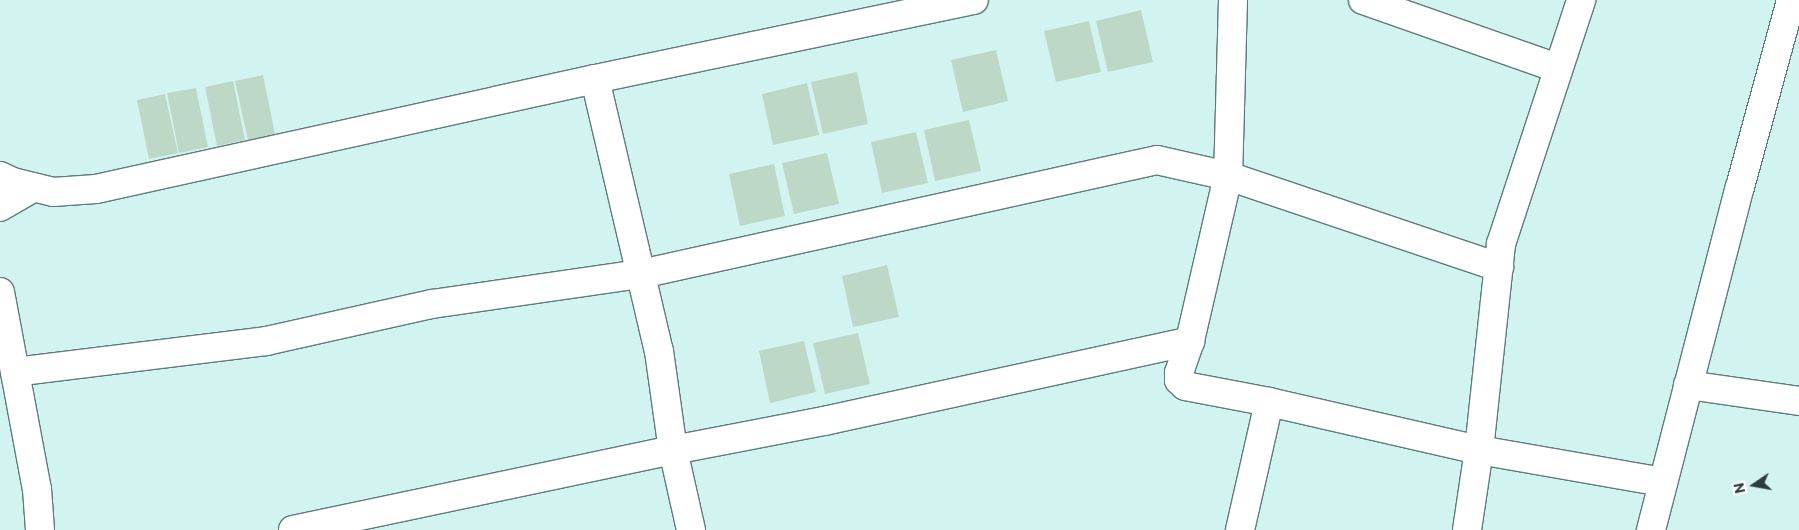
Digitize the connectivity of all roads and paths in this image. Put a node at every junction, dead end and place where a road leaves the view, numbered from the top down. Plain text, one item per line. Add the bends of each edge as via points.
1 (974, 0) edge
2 (1233, 0) edge
3 (1363, 0) edge
4 (1581, 0) edge
5 (1792, 0) edge
6 (1557, 68) junction
7 (595, 78) junction
8 (0, 176) edge
9 (1228, 176) junction
10 (34, 187) junction
11 (0, 207) edge
12 (1499, 267) junction
13 (641, 274) junction
14 (0, 292) edge
15 (1190, 341) junction
16 (15, 372) junction
17 (1688, 385) junction
18 (1799, 401) edge
19 (1268, 402) junction
20 (673, 450) junction
21 (1479, 450) junction
22 (1663, 482) junction
23 (40, 530) edge
24 (293, 530) edge
25 (691, 530) edge
26 (1240, 530) edge
27 (1467, 530) edge
28 (1651, 530) edge

1 - 7 street
2 - 9 street
3 - 6 street
4 - 6 street
5 - 17 street
6 - 12 street via 1501,244
7 - 10 street via 96,188 53,192
7 - 13 street
8 - 10 street
9 - 12 street
9 - 13 street via 1157,160
9 - 15 street
10 - 11 street
12 - 21 street
13 - 16 street via 432,304 266,342
13 - 20 street via 659,351
14 - 16 street
15 - 19 street via 1179,373 1185,386
15 - 20 street via 824,421
16 - 23 street via 37,489
17 - 18 street
17 - 22 street
19 - 21 street
19 - 26 street
20 - 24 street
20 - 25 street
21 - 22 street
21 - 27 street
22 - 28 street

